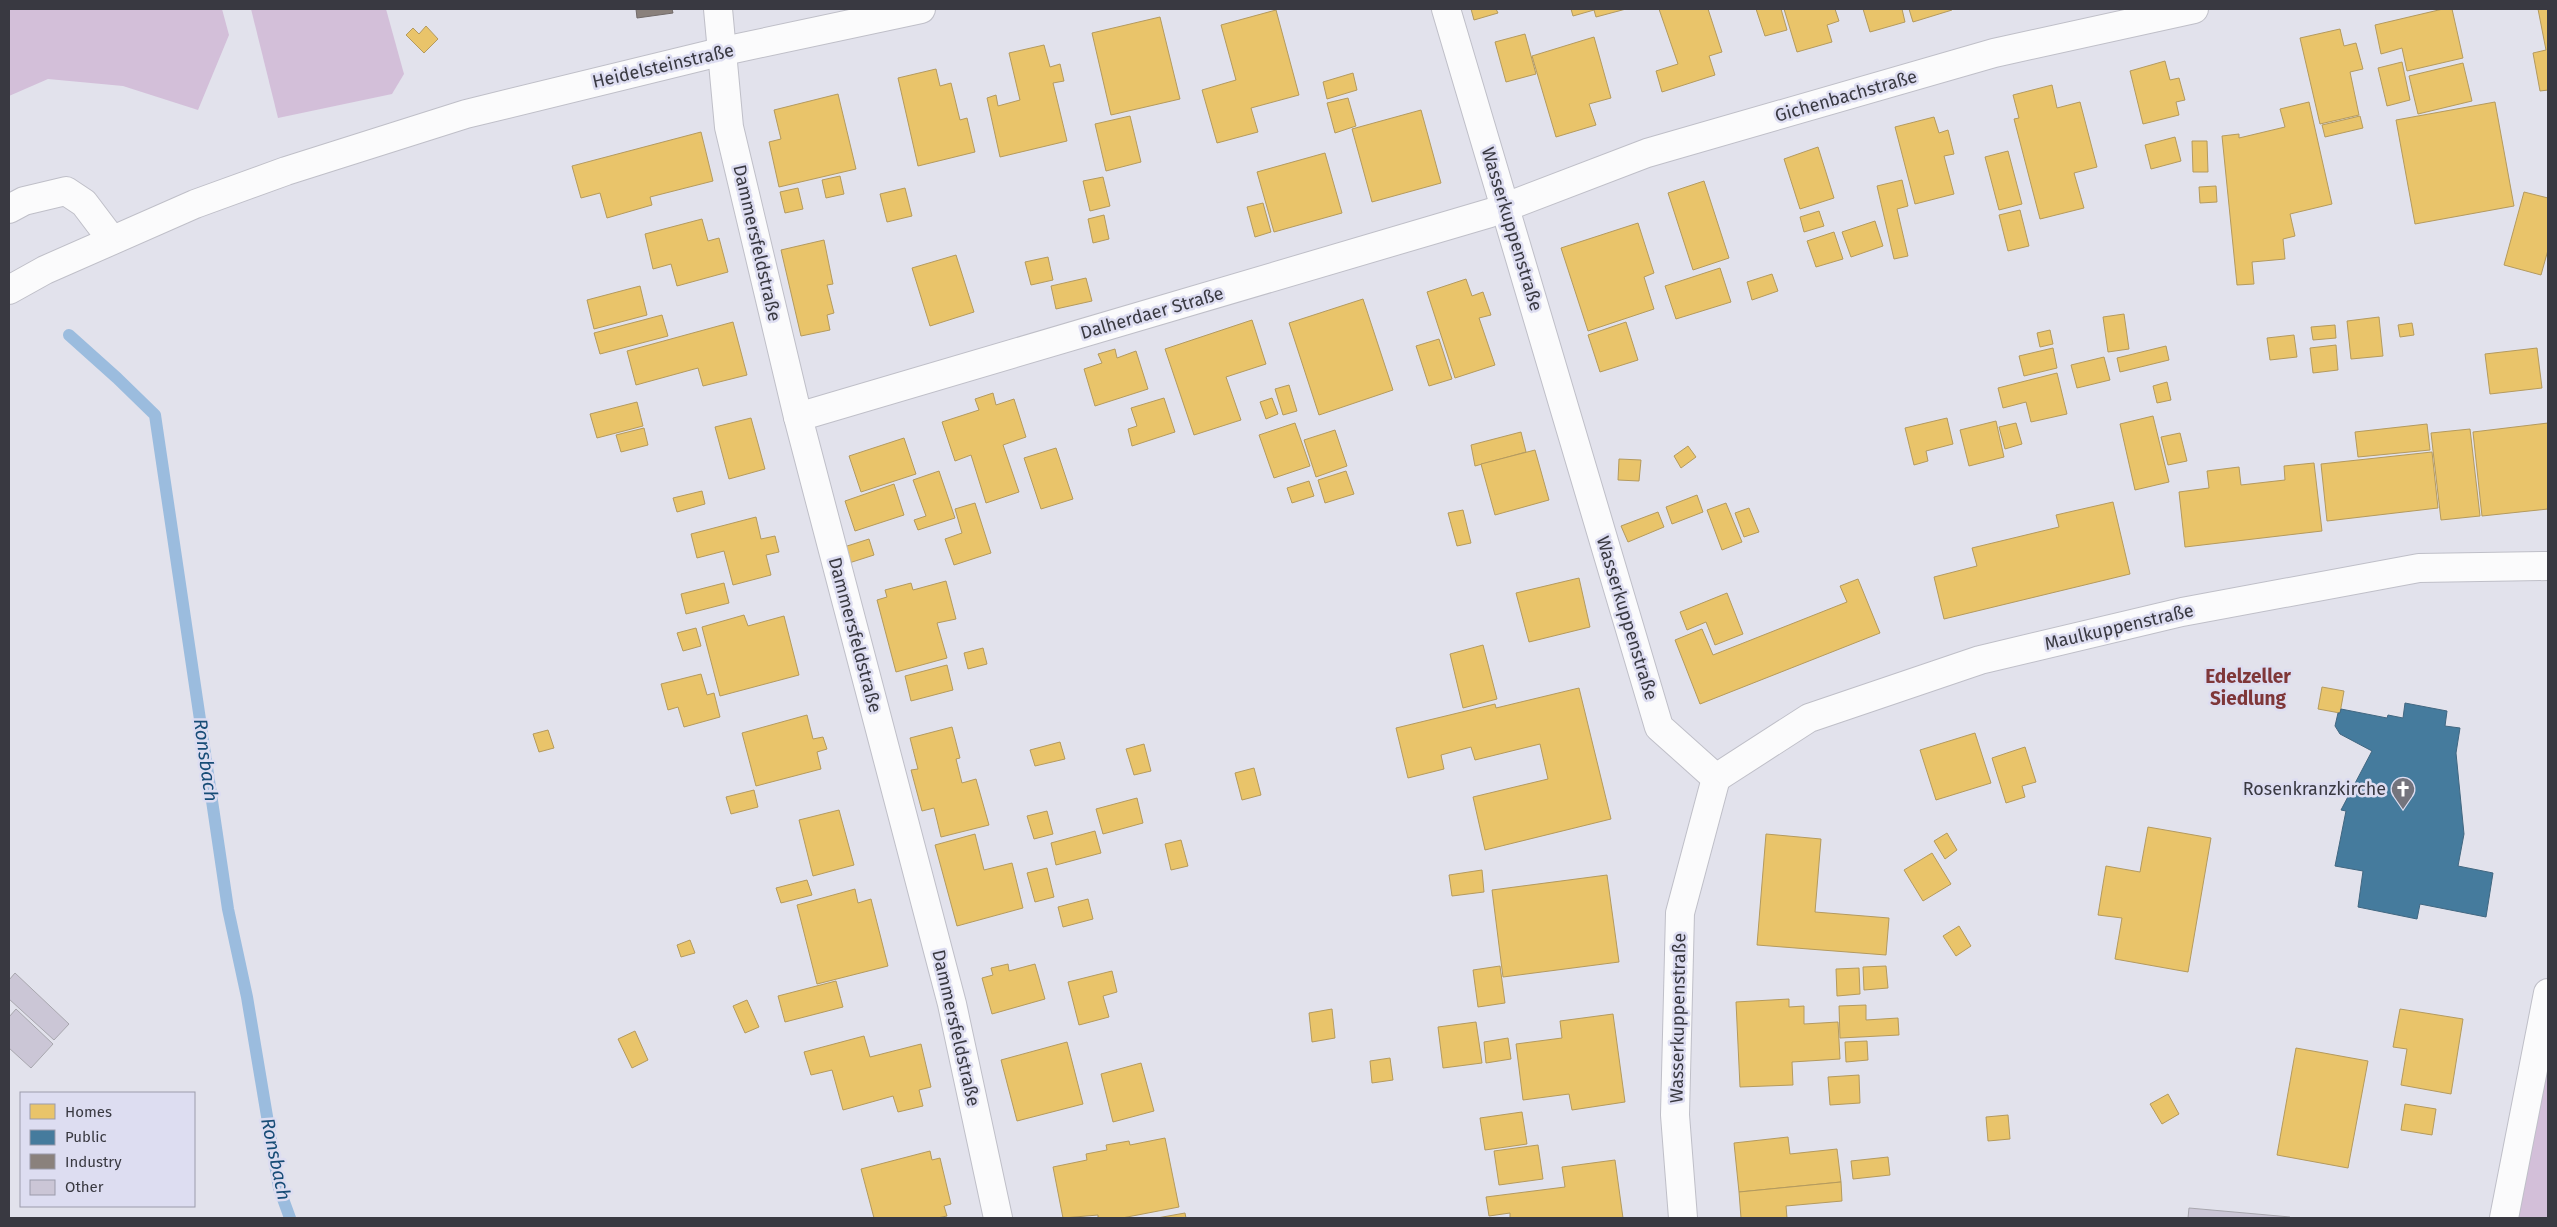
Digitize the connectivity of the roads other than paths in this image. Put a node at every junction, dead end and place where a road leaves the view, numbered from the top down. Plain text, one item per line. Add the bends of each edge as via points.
1 (718, 9) edge
2 (921, 9) edge
3 (1446, 9) edge
4 (2194, 9) edge
5 (724, 51) junction
6 (1505, 208) junction
7 (9, 209) edge
8 (112, 240) junction
9 (9, 290) edge
10 (798, 417) junction
11 (2548, 566) edge
12 (1716, 778) junction
13 (2548, 993) edge
14 (998, 1218) edge
15 (1684, 1218) edge
16 (2504, 1218) edge

1 - 5 street, Dammersfeldstraße
2 - 5 street, Heidelsteinstraße
3 - 6 street, Wasserkuppenstraße
4 - 6 street, Gichenbachstraße via 1966,61 1647,153
5 - 8 street, Heidelsteinstraße via 466,114 286,171
5 - 10 street, Dammersfeldstraße via 729,127
6 - 10 street, Dalherdaer Straße
6 - 12 street, Wasserkuppenstraße via 1659,726
7 - 8 street via 24,201 66,191 84,203
8 - 9 street, Heidelsteinstraße
10 - 14 street, Dammersfeldstraße via 952,1004
11 - 12 street, Maulkuppenstraße via 2419,568 2182,612 1980,660 1809,718
12 - 15 street, Wasserkuppenstraße via 1680,913 1676,1115
13 - 16 street

